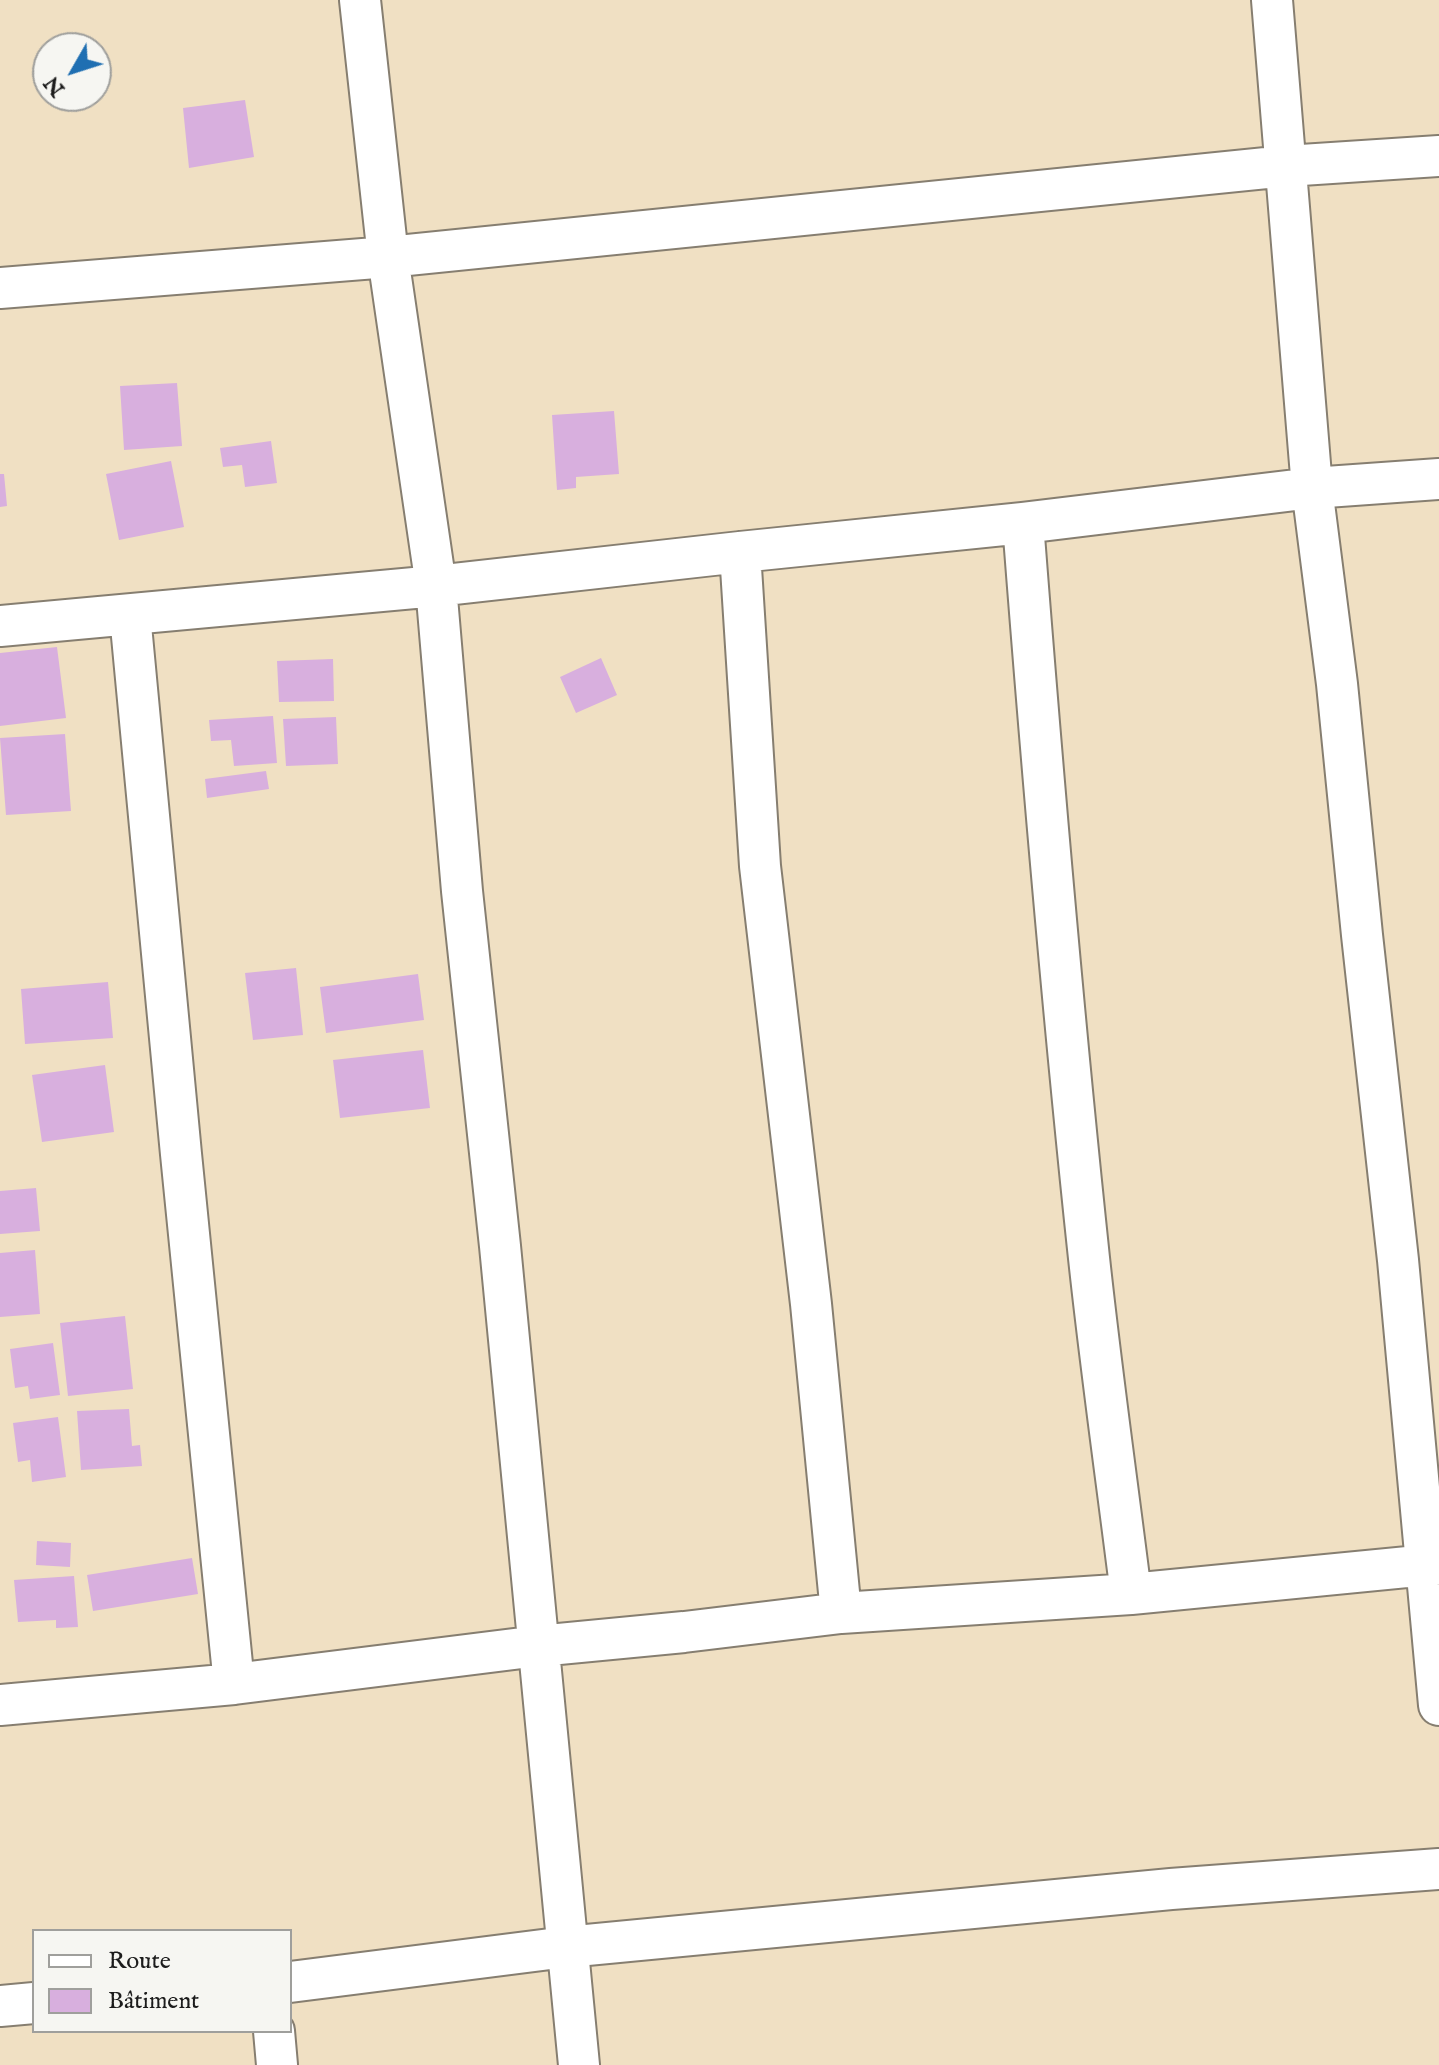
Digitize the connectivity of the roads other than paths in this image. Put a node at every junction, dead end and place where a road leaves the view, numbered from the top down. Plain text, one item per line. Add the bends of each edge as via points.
1 (360, 0) edge
2 (1272, 0) edge
3 (1439, 156) edge
4 (1286, 166) junction
5 (388, 257) junction
6 (0, 288) edge
7 (1439, 479) edge
8 (1312, 488) junction
9 (1023, 523) junction
10 (740, 552) junction
11 (436, 586) junction
12 (130, 615) junction
13 (0, 626) edge
14 (1432, 1565) edge
15 (1131, 1594) junction
16 (841, 1613) junction
17 (538, 1646) junction
18 (234, 1684) junction
19 (0, 1705) edge
20 (1439, 1705) edge
21 (1439, 1869) edge
22 (566, 1947) junction
23 (292, 1982) edge
24 (32, 2003) edge
25 (0, 2006) edge
26 (274, 2033) edge
27 (277, 2065) edge
28 (579, 2065) edge

1 - 5 street
2 - 4 street
3 - 4 street
4 - 5 street
4 - 8 street
5 - 6 street
5 - 11 street
7 - 8 street
8 - 9 street
8 - 14 street
9 - 10 street
9 - 15 street via 1089,1262
10 - 11 street
10 - 16 street via 760,866
11 - 12 street
11 - 17 street
12 - 13 street
12 - 18 street
14 - 15 street
14 - 20 street
15 - 16 street
16 - 17 street
17 - 18 street
17 - 22 street
18 - 19 street
21 - 22 street
22 - 23 street
22 - 28 street
24 - 25 street
26 - 27 street

